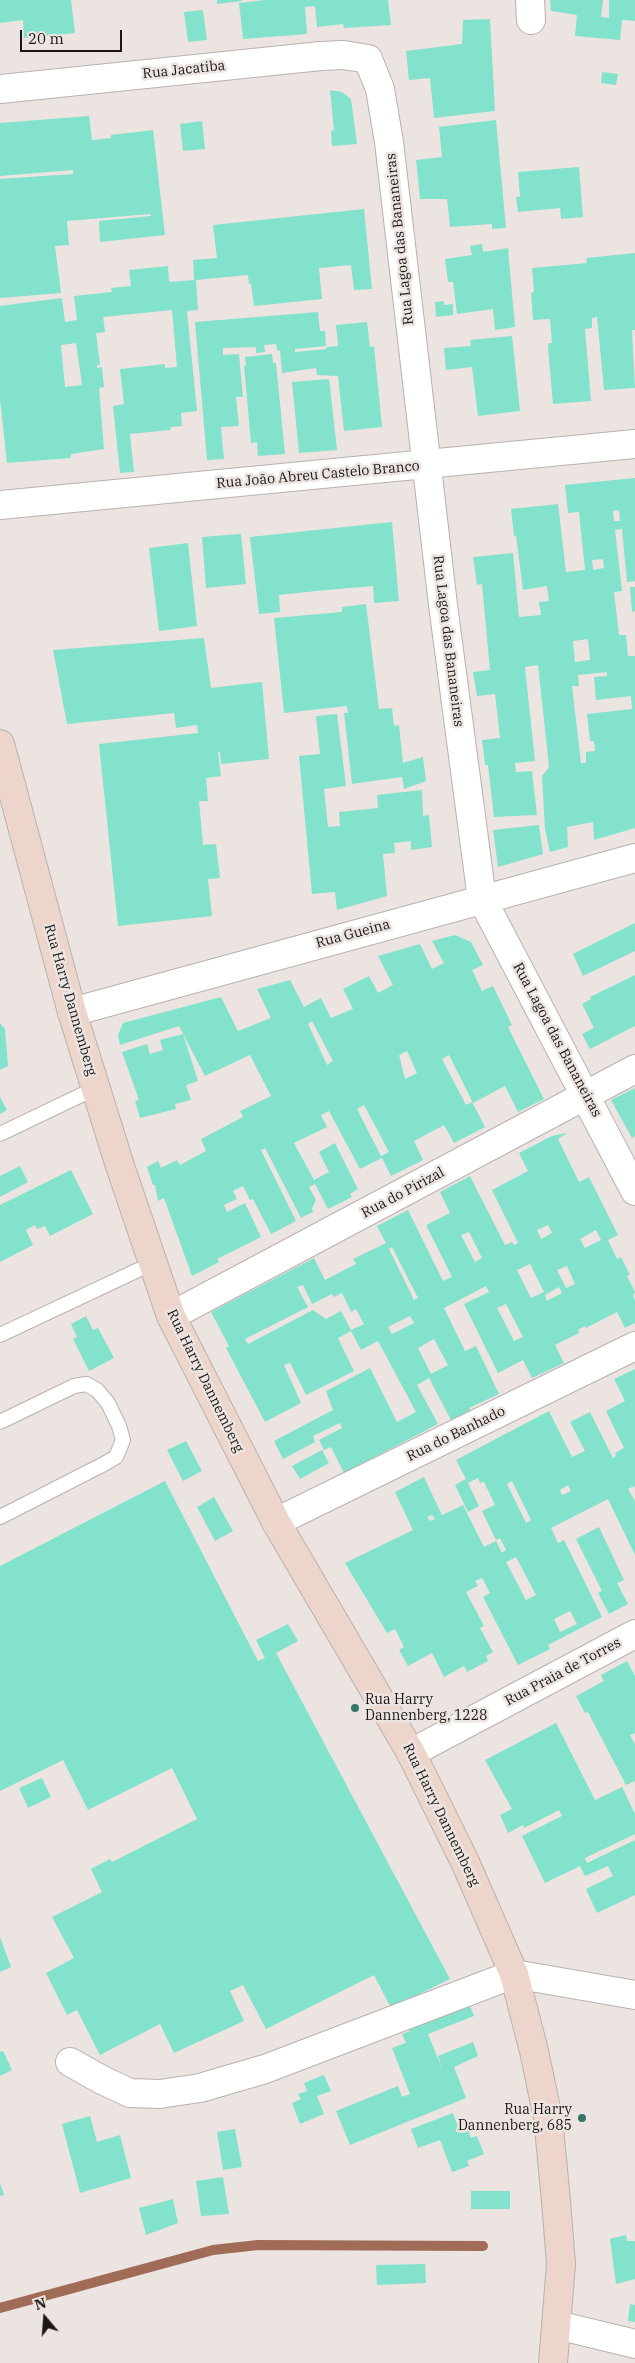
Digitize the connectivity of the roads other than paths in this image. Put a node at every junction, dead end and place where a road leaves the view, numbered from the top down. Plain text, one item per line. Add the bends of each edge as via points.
1 (368, 59) joint
2 (0, 88) edge
3 (635, 444) edge
4 (426, 465) junction
5 (0, 505) edge
6 (0, 744) edge
7 (635, 858) edge
8 (482, 899) junction
9 (72, 1012) junction
10 (635, 1069) edge
11 (96, 1088) junction
12 (587, 1096) junction
13 (0, 1134) edge
14 (635, 1191) edge
15 (153, 1264) junction
16 (171, 1316) junction
17 (0, 1335) edge
18 (635, 1346) edge
19 (0, 1422) edge
20 (0, 1517) edge
21 (276, 1522) junction
22 (635, 1634) edge
23 (411, 1753) junction
24 (514, 1974) junction
25 (635, 1995) edge
26 (70, 2062) dead end
27 (557, 2325) junction
28 (635, 2344) edge
29 (553, 2363) edge

1 - 2 street, Rua Jacatiba via 321,56
1 - 4 street, Rua Lagoa das Bananeiras via 380,89 389,142
3 - 4 street, Rua João Abreu Castelo Branco
4 - 5 street, Rua João Abreu Castelo Branco
4 - 8 street, Rua Lagoa das Bananeiras
6 - 9 main road, Rua Harry Dannemberg
7 - 8 street, Rua Gueina
8 - 9 street, Rua Gueina
8 - 12 street, Rua Lagoa das Bananeiras
9 - 11 main road, Rua Harry Dannemberg
10 - 12 street, Rua do Pirizal
11 - 13 lane
11 - 15 main road, Rua Harry Dannemberg
12 - 14 street, Rua Lagoa das Bananeiras
12 - 16 street, Rua do Pirizal
15 - 16 main road, Rua Harry Dannemberg
15 - 17 lane
16 - 21 main road, Rua Harry Dannemberg
18 - 21 street, Rua do Banhado
19 - 20 lane via 74,1386 86,1384 97,1390 108,1403 123,1440 116,1456 104,1464
21 - 23 main road, Rua Harry Dannemberg
22 - 23 street, Rua Praia de Torres
23 - 24 main road, Rua Harry Dannemberg via 465,1862
24 - 25 street
24 - 26 street via 265,2069 200,2088 160,2094 130,2093
24 - 27 main road, Rua Harry Dannemberg via 548,2118 560,2264
27 - 28 street
27 - 29 main road, Rua Harry Dannemberg

